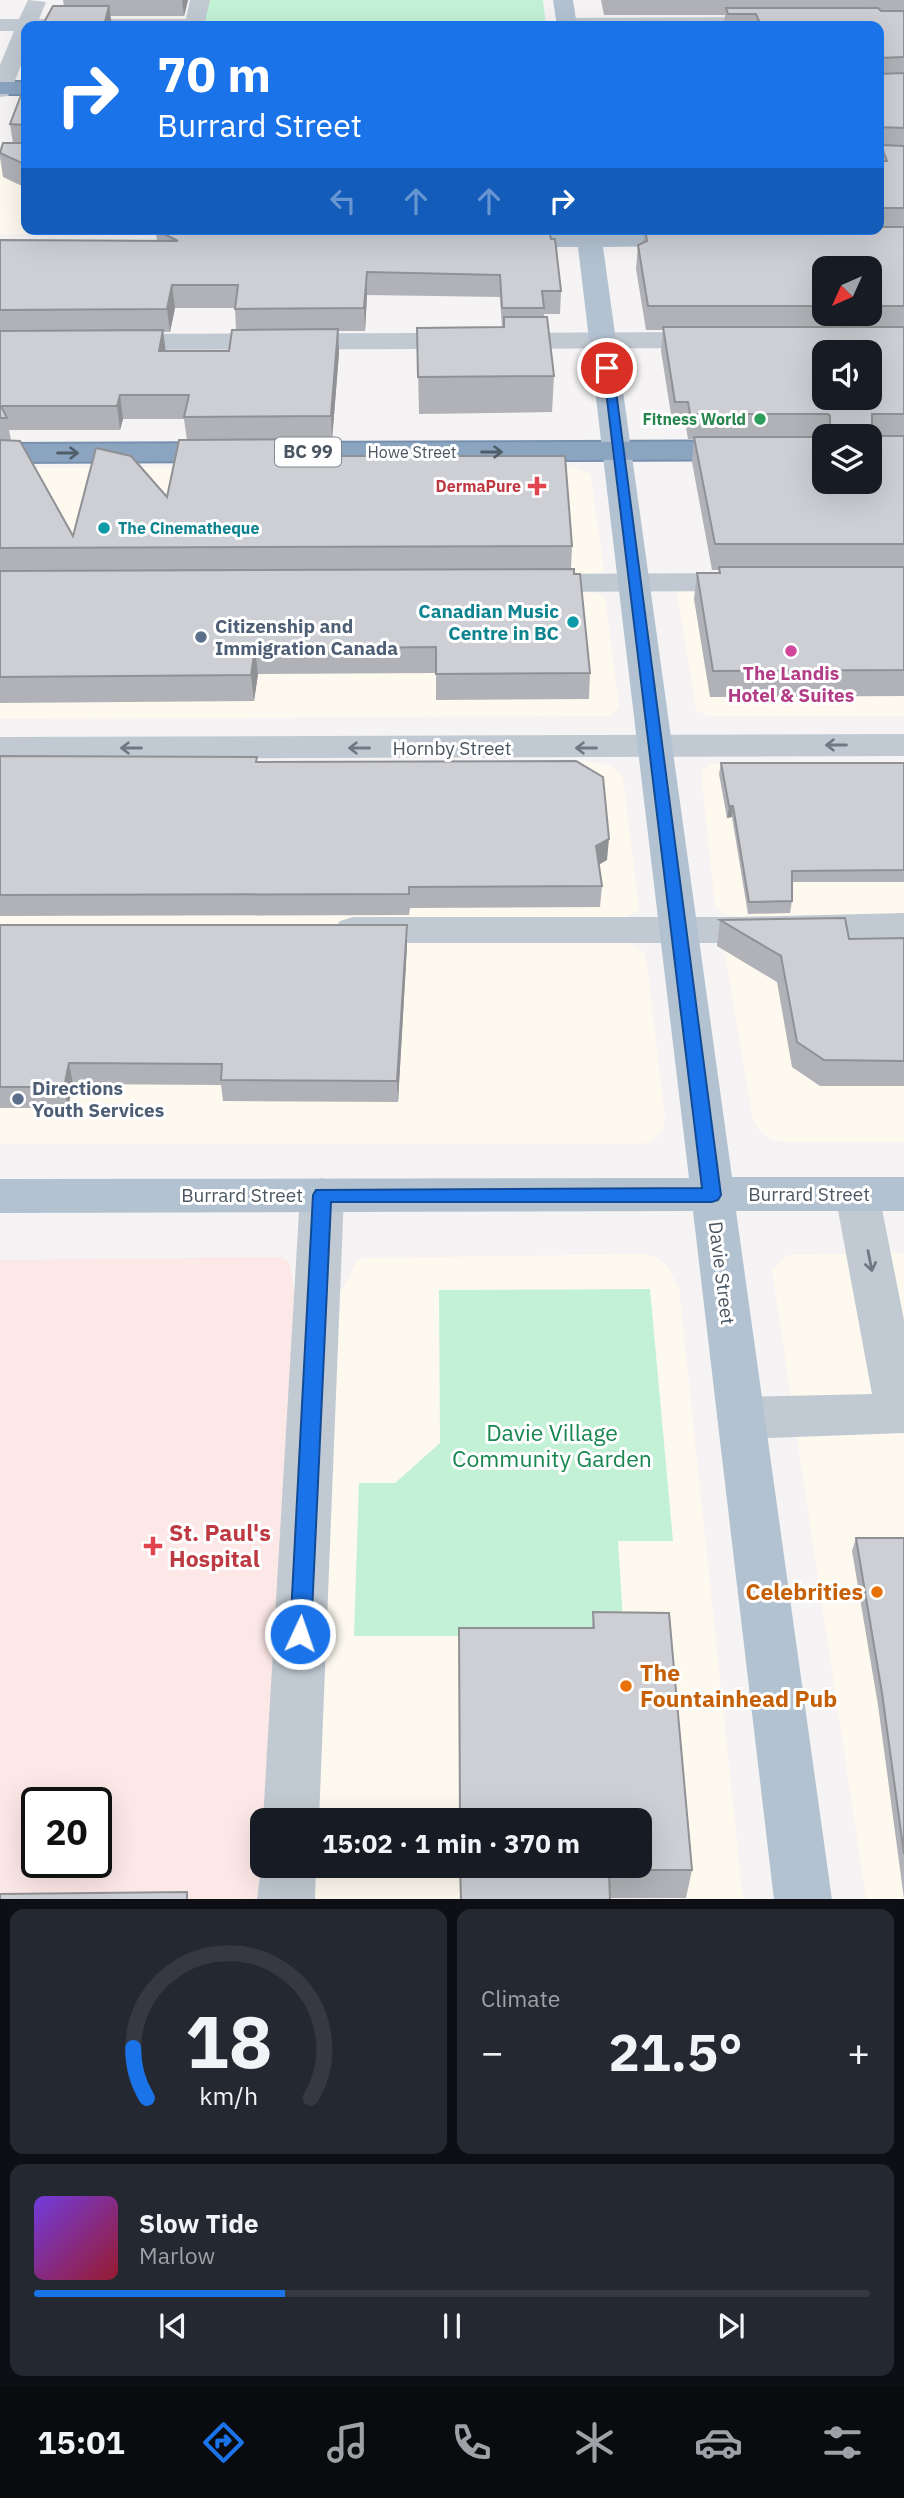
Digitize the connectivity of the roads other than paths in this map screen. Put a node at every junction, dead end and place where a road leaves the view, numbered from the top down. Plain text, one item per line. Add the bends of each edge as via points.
1 (37, 0) edge
2 (200, 0) edge
3 (563, 0) edge
4 (28, 21) edge
5 (196, 21) edge
6 (566, 21) edge
7 (0, 25) edge
8 (21, 25) edge
9 (21, 37) edge
10 (21, 88) edge
11 (0, 89) edge
12 (569, 235) edge
13 (589, 235) edge
14 (610, 235) edge
15 (471, 240) edge
16 (714, 240) edge
17 (744, 340) edge
18 (604, 341) junction
19 (82, 343) edge
20 (812, 450) edge
21 (616, 451) junction
22 (0, 453) edge
23 (634, 582) junction
24 (779, 582) edge
25 (500, 583) edge
26 (904, 745) edge
27 (654, 747) junction
28 (0, 748) edge
29 (904, 926) edge
30 (321, 930) edge
31 (679, 930) junction
32 (857, 1194) junction
33 (904, 1194) edge
34 (322, 1195) junction
35 (712, 1195) junction
36 (0, 1196) edge
37 (896, 1343) edge
38 (741, 1418) junction
39 (292, 1808) edge
40 (287, 1878) edge
41 (286, 1899) edge
42 (803, 1899) edge

1 - 4 street
2 - 5 street
3 - 6 main road
7 - 8 street
9 - 11 street
10 - 11 highway
12 - 15 main road
13 - 18 main road, Davie Street
14 - 16 main road
17 - 18 street
18 - 19 street
18 - 21 main road, Davie Street
20 - 21 highway, Howe Street / BC 99
22 -> 21 highway, Howe Street / BC 99
21 - 23 main road, Davie Street
23 - 24 street
23 - 25 street
23 - 27 main road, Davie Street
26 -> 27 street, Hornby Street
27 -> 28 street, Hornby Street
27 - 31 main road, Davie Street
29 - 31 street
30 - 31 street
31 - 35 main road, Davie Street
32 - 33 main road, Burrard Street
32 - 35 main road, Burrard Street
32 -> 37 street
34 - 35 main road, Burrard Street
34 - 36 main road, Burrard Street
34 - 39 street
35 - 38 main road, Davie Street
37 - 38 street via 899,1414
38 - 42 main road, Davie Street
40 - 41 street

